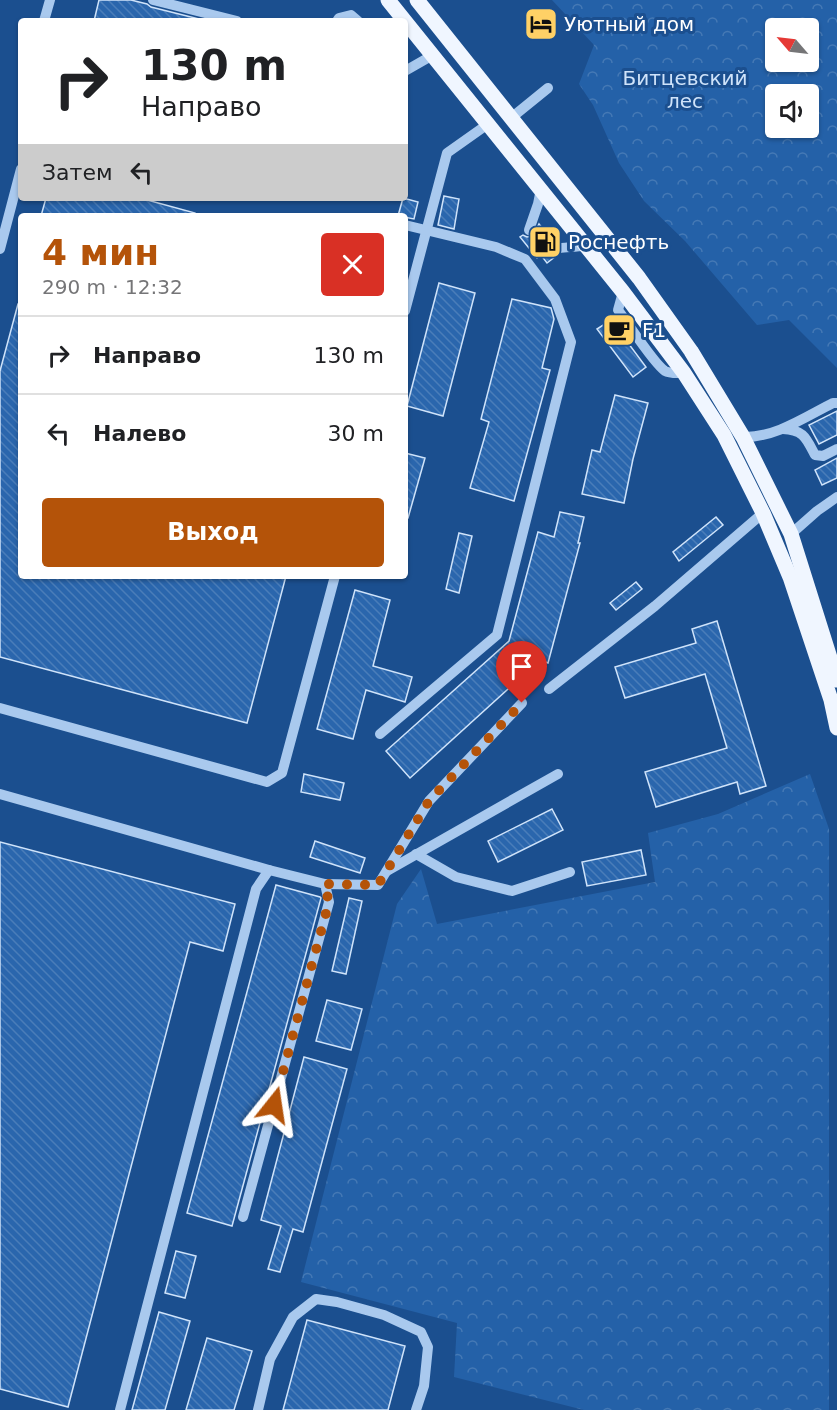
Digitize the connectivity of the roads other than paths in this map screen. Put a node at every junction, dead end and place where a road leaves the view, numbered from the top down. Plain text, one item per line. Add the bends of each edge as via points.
1 (50, 0) edge
2 (153, 0) edge
3 (388, 0) edge
4 (417, 0) edge
5 (45, 18) edge
6 (225, 18) edge
7 (339, 18) edge
8 (354, 18) edge
9 (402, 18) edge
10 (408, 25) edge
11 (433, 56) junction
12 (408, 69) edge
13 (548, 88) dead end
14 (511, 118) junction
15 (488, 124) junction
16 (18, 180) edge
17 (541, 189) junction
18 (408, 226) edge
19 (427, 230) junction
20 (529, 230) dead end
21 (586, 246) junction
22 (550, 248) tunnel mouth
23 (0, 249) edge
24 (408, 300) edge
25 (837, 403) edge
26 (781, 429) junction
27 (743, 437) junction
28 (837, 449) edge
29 (837, 497) edge
30 (763, 513) junction
31 (791, 534) junction
32 (334, 579) edge
33 (837, 680) edge
34 (549, 689) dead end
35 (522, 703) dead end
36 (0, 708) edge
37 (837, 728) edge
38 (380, 734) dead end
39 (558, 774) dead end
40 (0, 794) edge
41 (416, 854) junction
42 (269, 870) junction
43 (387, 871) junction
44 (570, 872) dead end
45 (324, 884) junction
46 (243, 1218) dead end
47 (120, 1410) edge
48 (258, 1410) edge
49 (416, 1410) edge

1 - 5 lane
2 - 6 lane
3 - 9 main road
4 - 14 main road
7 - 8 lane
10 - 11 main road
11 - 12 lane
11 - 15 main road
13 - 14 lane
14 - 27 main road via 646,287 691,351
15 - 17 main road
15 - 19 lane via 447,153
16 - 23 lane
17 - 20 lane
17 - 21 main road
18 - 19 lane
19 - 24 lane
19 - 38 lane via 496,247 525,259 555,299 572,342 497,635
21 - 22 lane
21 - 30 main road via 684,373 724,435
25 - 26 lane
26 - 27 lane
26 - 28 lane via 804,435 815,455 824,456
27 - 31 main road
29 - 31 lane
30 - 34 lane via 655,606
30 - 37 main road via 790,577
31 - 33 main road
32 - 36 lane via 282,773 267,782
35 - 43 lane via 429,801
39 - 41 lane
40 - 42 lane
41 - 43 lane
41 - 44 lane via 456,877 512,891
42 - 45 lane
42 - 47 lane via 256,889
43 - 45 lane via 378,885
45 - 46 lane via 329,902
48 - 49 lane via 270,1359 293,1317 316,1299 384,1315 421,1332 428,1347 424,1386

